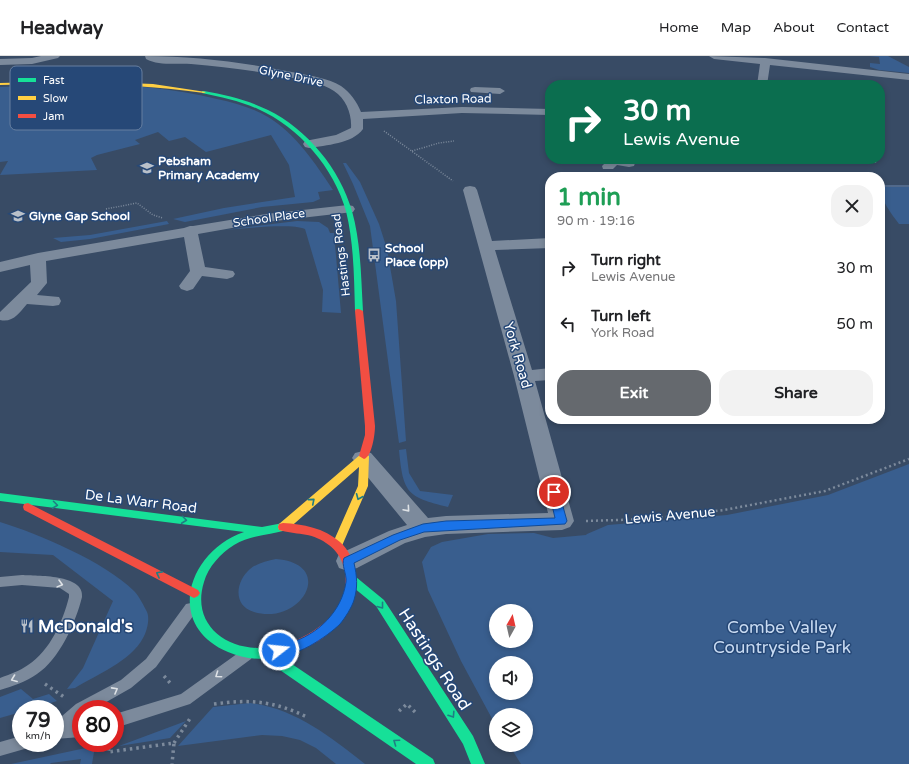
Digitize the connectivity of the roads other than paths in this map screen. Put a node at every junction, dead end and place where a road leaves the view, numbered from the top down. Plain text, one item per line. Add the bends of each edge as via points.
1 (55, 56) edge
2 (150, 56) edge
3 (714, 56) edge
4 (765, 61) junction
5 (0, 62) edge
6 (909, 77) edge
7 (763, 80) edge
8 (0, 84) edge
9 (10, 84) edge
10 (142, 84) edge
11 (475, 90) dead end
12 (488, 90) junction
13 (500, 91) dead end
14 (486, 111) junction
15 (545, 112) edge
16 (356, 116) junction
17 (309, 144) junction
18 (470, 190) road end
19 (348, 209) junction
20 (190, 230) junction
21 (545, 243) edge
22 (486, 246) junction
23 (38, 258) junction
24 (0, 267) edge
25 (198, 271) junction
26 (227, 274) dead end
27 (186, 286) dead end
28 (24, 299) junction
29 (53, 301) dead end
30 (6, 316) dead end
31 (545, 374) edge
32 (524, 376) junction
33 (363, 458) junction
34 (0, 497) edge
35 (16, 500) junction
36 (283, 527) junction
37 (423, 528) junction
38 (262, 530) junction
39 (346, 562) junction
40 (0, 582) edge
41 (194, 599) junction
42 (250, 653) junction
43 (265, 653) junction
44 (0, 684) edge
45 (97, 700) edge
46 (72, 717) edge
47 (124, 718) edge
48 (64, 724) edge
49 (12, 746) edge
50 (0, 749) edge
51 (428, 764) edge
52 (478, 764) edge

1 - 5 street via 32,61
2 - 16 street, Glyne Drive via 149,58 155,60 237,65 315,80 334,86 347,96
3 - 4 street
4 - 6 street via 864,68
4 - 7 street
8 - 9 main road, Hastings Road
10 - 17 main road, Hastings Road via 189,89 259,107 295,128
11 - 12 street
12 - 13 street
12 - 14 street
14 - 15 street, Claxton Road
14 - 16 street, Claxton Road
16 - 17 street via 357,129 353,132
17 - 19 main road, Hastings Road via 331,174
18 - 22 street, York Road
19 - 20 street, School Place
19 - 33 main road, Hastings Road via 354,244 370,426
20 - 23 street, School Place
20 - 25 street
21 - 22 street
22 - 32 street, York Road
23 - 24 street, School Place
23 - 28 street via 39,283
25 - 26 street
25 - 27 street
28 - 29 street
28 - 30 street
31 - 32 street
32 - 37 street, York Road via 562,521
36 -> 33 main road
33 -> 37 street
33 -> 39 main road, Hastings Road via 363,486
34 - 35 main road, De La Warr Road
35 -> 38 main road, De La Warr Road
41 -> 35 main road, De La Warr Road
36 - 38 main road
36 - 39 main road via 313,531 326,537
37 - 39 street
38 - 41 main road via 238,539 217,553 201,572
39 - 43 main road via 348,600 336,620 317,636 292,648
39 -> 52 main road, Hastings Road via 380,603 468,740
40 -> 44 lane via 22,580 63,583 76,592 75,605 54,649 46,659 33,670
41 - 42 main road via 199,622 210,637 228,647
45 -> 41 lane via 126,684 152,662
42 - 43 main road
42 -> 47 lane via 185,699
51 -> 43 main road
46 - 48 lane
49 - 50 lane

